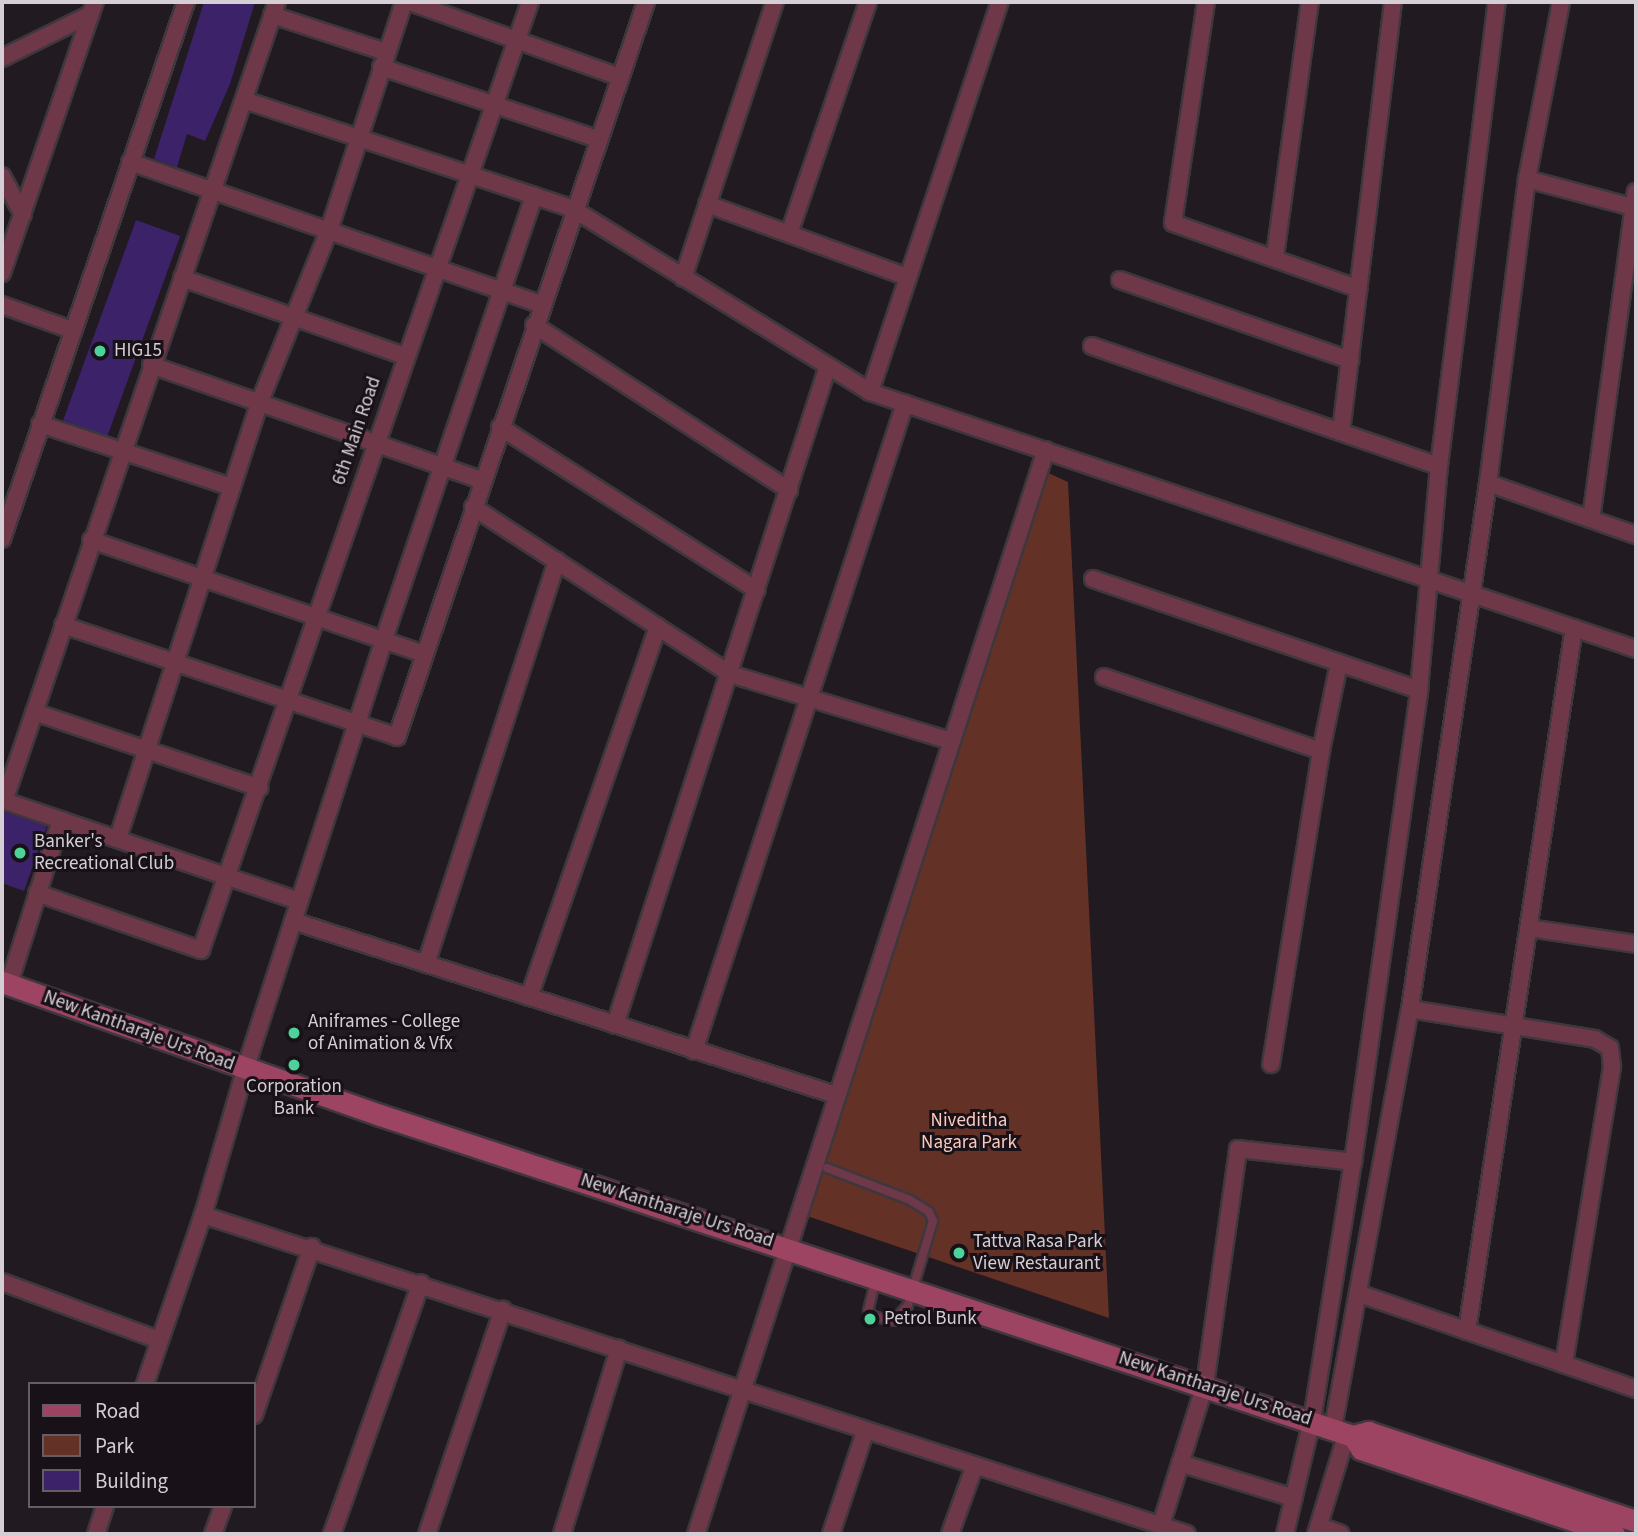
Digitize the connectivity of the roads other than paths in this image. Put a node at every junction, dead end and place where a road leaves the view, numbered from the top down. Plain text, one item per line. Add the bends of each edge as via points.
1 (186, 2) edge
2 (404, 2) edge
3 (410, 2) edge
4 (530, 2) edge
5 (646, 2) edge
6 (775, 2) edge
7 (868, 2) edge
8 (1000, 2) edge
9 (1206, 2) edge
10 (1310, 2) edge
11 (1393, 2) edge
12 (1497, 2) edge
13 (1560, 2) edge
14 (93, 8) edge
15 (275, 8) edge
16 (517, 38) junction
17 (2, 58) edge
18 (383, 60) junction
19 (619, 77) junction
20 (244, 100) junction
21 (493, 104) junction
22 (356, 137) junction
23 (598, 139) junction
24 (130, 162) junction
25 (468, 174) junction
26 (2, 176) edge
27 (1527, 179) junction
28 (213, 191) junction
29 (534, 196) junction
30 (1636, 203) edge
31 (707, 204) junction
32 (573, 209) junction
33 (23, 215) junction
34 (328, 233) junction
35 (789, 234) junction
36 (1275, 256) junction
37 (435, 267) junction
38 (2, 273) edge
39 (908, 277) junction
40 (182, 278) junction
41 (683, 278) junction
42 (1120, 279) dead end
43 (1359, 289) junction
44 (502, 290) junction
45 (541, 304) junction
46 (2, 305) edge
47 (291, 315) junction
48 (534, 325) junction
49 (72, 330) junction
50 (1092, 346) dead end
51 (405, 356) junction
52 (1350, 360) junction
53 (151, 365) junction
54 (827, 369) junction
55 (870, 392) junction
56 (260, 401) junction
57 (905, 402) junction
58 (40, 424) junction
59 (500, 427) junction
60 (1342, 432) junction
61 (376, 442) junction
62 (1046, 450) junction
63 (122, 451) junction
64 (443, 465) junction
65 (1439, 466) junction
66 (482, 480) junction
67 (1488, 483) junction
68 (232, 487) junction
69 (789, 490) junction
70 (473, 507) junction
71 (1591, 519) junction
72 (1636, 535) edge
73 (2, 539) edge
74 (91, 540) junction
75 (557, 561) junction
76 (204, 576) junction
77 (1429, 578) junction
78 (1093, 579) dead end
79 (757, 590) junction
80 (1469, 593) junction
81 (318, 615) junction
82 (63, 625) junction
83 (657, 627) junction
84 (1574, 628) junction
85 (384, 639) junction
86 (1636, 649) edge
87 (424, 654) junction
88 (1339, 663) junction
89 (176, 664) junction
90 (730, 674) junction
91 (1104, 677) dead end
92 (1419, 690) junction
93 (810, 700) junction
94 (289, 701) junction
95 (34, 712) junction
96 (357, 723) junction
97 (950, 741) junction
98 (147, 749) junction
99 (1321, 751) junction
100 (260, 788) junction
101 (3, 800) edge
102 (61, 820) junction
103 (118, 838) junction
104 (228, 875) junction
105 (37, 892) junction
106 (299, 901) junction
107 (293, 920) junction
108 (1529, 928) junction
109 (1636, 944) edge
110 (426, 964) junction
111 (5, 983) edge
112 (529, 997) junction
113 (1410, 1009) junction
114 (615, 1025) junction
115 (1513, 1026) junction
116 (694, 1051) junction
117 (1271, 1064) dead end
118 (245, 1070) junction
119 (836, 1095) junction
120 (1353, 1162) junction
121 (827, 1168) dead end
122 (204, 1215) junction
123 (312, 1247) junction
124 (789, 1248) junction
125 (876, 1278) junction
126 (2, 1282) edge
127 (421, 1283) junction
128 (913, 1290) junction
129 (1360, 1294) junction
130 (503, 1310) junction
131 (1467, 1331) junction
132 (159, 1340) junction
133 (619, 1349) junction
134 (1564, 1364) junction
135 (146, 1382) edge
136 (1205, 1385) junction
137 (1636, 1389) edge
138 (740, 1391) junction
139 (256, 1409) edge
140 (1312, 1420) junction
141 (865, 1432) junction
142 (1345, 1432) junction
143 (1180, 1463) junction
144 (975, 1465) junction
145 (1294, 1498) junction
146 (104, 1508) edge
147 (222, 1508) edge
148 (1636, 1521) edge
149 (1161, 1525) junction
150 (1318, 1530) edge
151 (96, 1534) edge
152 (213, 1534) edge
153 (332, 1534) edge
154 (427, 1534) edge
155 (562, 1534) edge
156 (696, 1534) edge
157 (831, 1534) edge
158 (950, 1534) edge
159 (1187, 1534) edge
160 (1286, 1534) edge
161 (1342, 1534) edge
162 (1615, 1534) edge

1 - 24 street
2 - 18 street
3 - 16 street
4 - 16 street, 6th Main Road
5 - 19 street
6 - 31 street
7 - 35 street
8 - 39 street
9 - 36 street via 1173,222
10 - 36 street
11 - 43 street
12 - 65 street
13 - 27 street
14 - 17 street
14 - 33 street
15 - 18 street
15 - 20 street
16 - 19 street
16 - 21 street, 6th Main Road
18 - 21 street
18 - 22 street
19 - 23 street
20 - 22 street
20 - 28 street
21 - 23 street
21 - 25 street, 6th Main Road
22 - 25 street
22 - 34 street
23 - 32 street
24 - 28 street
24 - 49 street
25 - 29 street
25 - 37 street, 6th Main Road
26 - 33 street
27 - 30 street
27 - 67 street
28 - 34 street
28 - 40 street
29 - 32 street
29 - 44 street
30 - 71 street
31 - 35 street
31 - 41 street
32 - 41 street
32 - 45 street
33 - 38 street
34 - 37 street
34 - 47 street
35 - 39 street
36 - 43 street
37 - 44 street
37 - 51 street, 6th Main Road
39 - 55 street
40 - 47 street
40 - 53 street
41 - 54 street
42 - 52 street
43 - 52 street
44 - 45 street
44 - 64 street
45 - 48 street
46 - 49 street
47 - 51 street
47 - 56 street
48 - 59 street
48 - 69 street
49 - 58 street
50 - 60 street
51 - 61 street, 6th Main Road
52 - 60 street
53 - 56 street
53 - 63 street
54 - 55 street
54 - 69 street
55 - 57 street
56 - 61 street
56 - 68 street
57 - 62 street
57 - 93 street
58 - 63 street
58 - 73 street
59 - 66 street
59 - 79 street
60 - 65 street
61 - 64 street
61 - 81 street, 6th Main Road
62 - 77 street
62 - 97 street
63 - 68 street
63 - 74 street
64 - 66 street
64 - 85 street
65 - 77 street
66 - 70 street
67 - 71 street
67 - 80 street
68 - 76 street
69 - 79 street
70 - 75 street
70 - 87 street
71 - 72 street
74 - 76 street
74 - 82 street
75 - 83 street
75 - 110 street
76 - 81 street
76 - 89 street
77 - 80 street
77 - 92 street
78 - 88 street
79 - 90 street
80 - 84 street
80 - 113 street
81 - 85 street
81 - 94 street, 6th Main Road
82 - 89 street
82 - 95 street
83 - 90 street
83 - 112 street
84 - 86 street
84 - 108 street
85 - 87 street
85 - 96 street
87 - 96 street via 397,737
88 - 92 street
88 - 99 street
89 - 94 street
89 - 98 street
90 - 93 street
90 - 114 street
91 - 99 street
92 - 120 street
93 - 97 street
93 - 116 street
94 - 96 street
94 - 100 street, 6th Main Road
95 - 98 street
95 - 101 street
96 - 106 street
97 - 119 street
98 - 100 street
98 - 103 street
99 - 117 street
100 - 104 street, 6th Main Road
101 - 102 street
102 - 103 street
102 - 105 street
103 - 104 street
104 - 105 street, 6th Main Road via 201,950
104 - 106 street
105 - 111 street
106 - 107 street
107 - 110 street
107 - 118 street
108 - 109 street
108 - 115 street
110 - 112 street
111 - 118 main road, New Kantharaje Urs Road
112 - 114 street
113 - 115 street
113 - 129 street
114 - 116 street
115 - 131 street
115 - 134 street via 1595,1039 1605,1043 1613,1055
116 - 119 street
118 - 122 street
118 - 124 main road, New Kantharaje Urs Road
119 - 124 street
120 - 136 street via 1238,1149
120 - 140 street
121 - 128 lane via 929,1212 931,1233
122 - 123 street
122 - 132 street
123 - 127 street
123 - 139 street
124 - 125 main road, New Kantharaje Urs Road
124 - 138 street
125 - 128 main road, New Kantharaje Urs Road
125 - 128 lane via 868,1311 883,1320 902,1317
126 - 132 street
127 - 130 street
127 - 153 street
128 - 136 main road, New Kantharaje Urs Road
129 - 131 street
129 - 142 street
130 - 133 street
130 - 154 street
131 - 134 street
132 - 135 street
133 - 138 street
133 - 155 street
134 - 137 street
136 - 140 main road, New Kantharaje Urs Road
136 - 143 street
138 - 141 street
138 - 156 street
140 - 142 main road, New Kantharaje Urs Road
140 - 145 street
141 - 144 street
141 - 157 street
142 - 148 main road, New Kantharaje Urs Road via 1368,1432
142 - 150 street
142 - 162 main road, New Kantharaje Urs Road via 1361,1449
143 - 145 street
143 - 149 street
144 - 149 street
144 - 158 street
145 - 160 street
146 - 151 street
147 - 152 street
149 - 159 street
150 - 161 street

